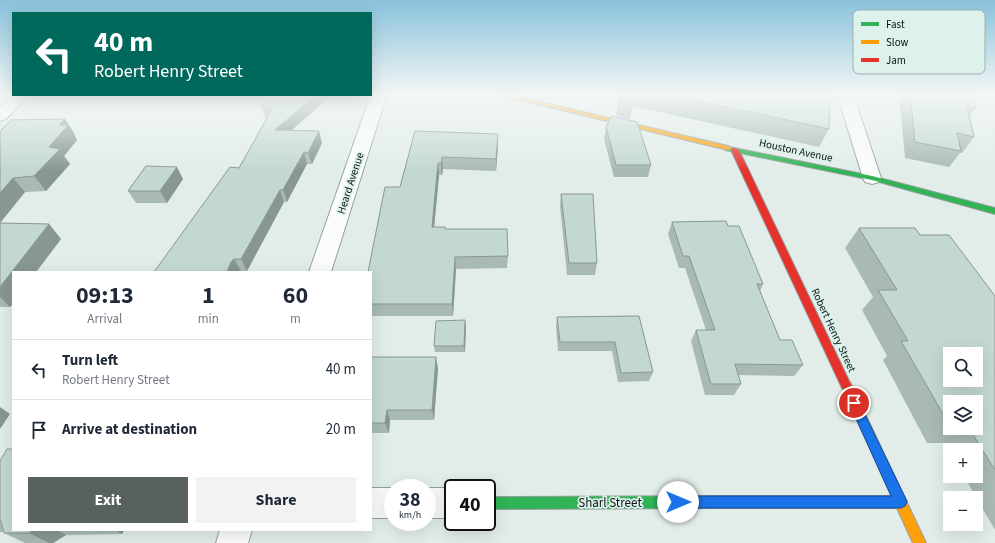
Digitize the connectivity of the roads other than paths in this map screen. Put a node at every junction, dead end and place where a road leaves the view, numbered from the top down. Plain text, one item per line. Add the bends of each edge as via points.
1 (371, 119) edge
2 (619, 119) edge
3 (853, 119) edge
4 (735, 150) junction
5 (872, 178) junction
6 (995, 210) edge
7 (320, 271) edge
8 (901, 502) junction
9 (372, 503) edge
10 (384, 503) edge
11 (496, 503) edge
12 (236, 531) edge
13 (232, 543) edge
14 (920, 543) edge

1 - 7 street, Heard Avenue
2 - 4 street, Houston Avenue
3 - 5 street
4 - 5 street, Houston Avenue
4 - 8 street, Robert Henry Street
5 - 6 street, Houston Avenue
8 - 11 street, Sharl Street
8 - 14 street, Robert Henry Street
9 - 10 street
12 - 13 street

